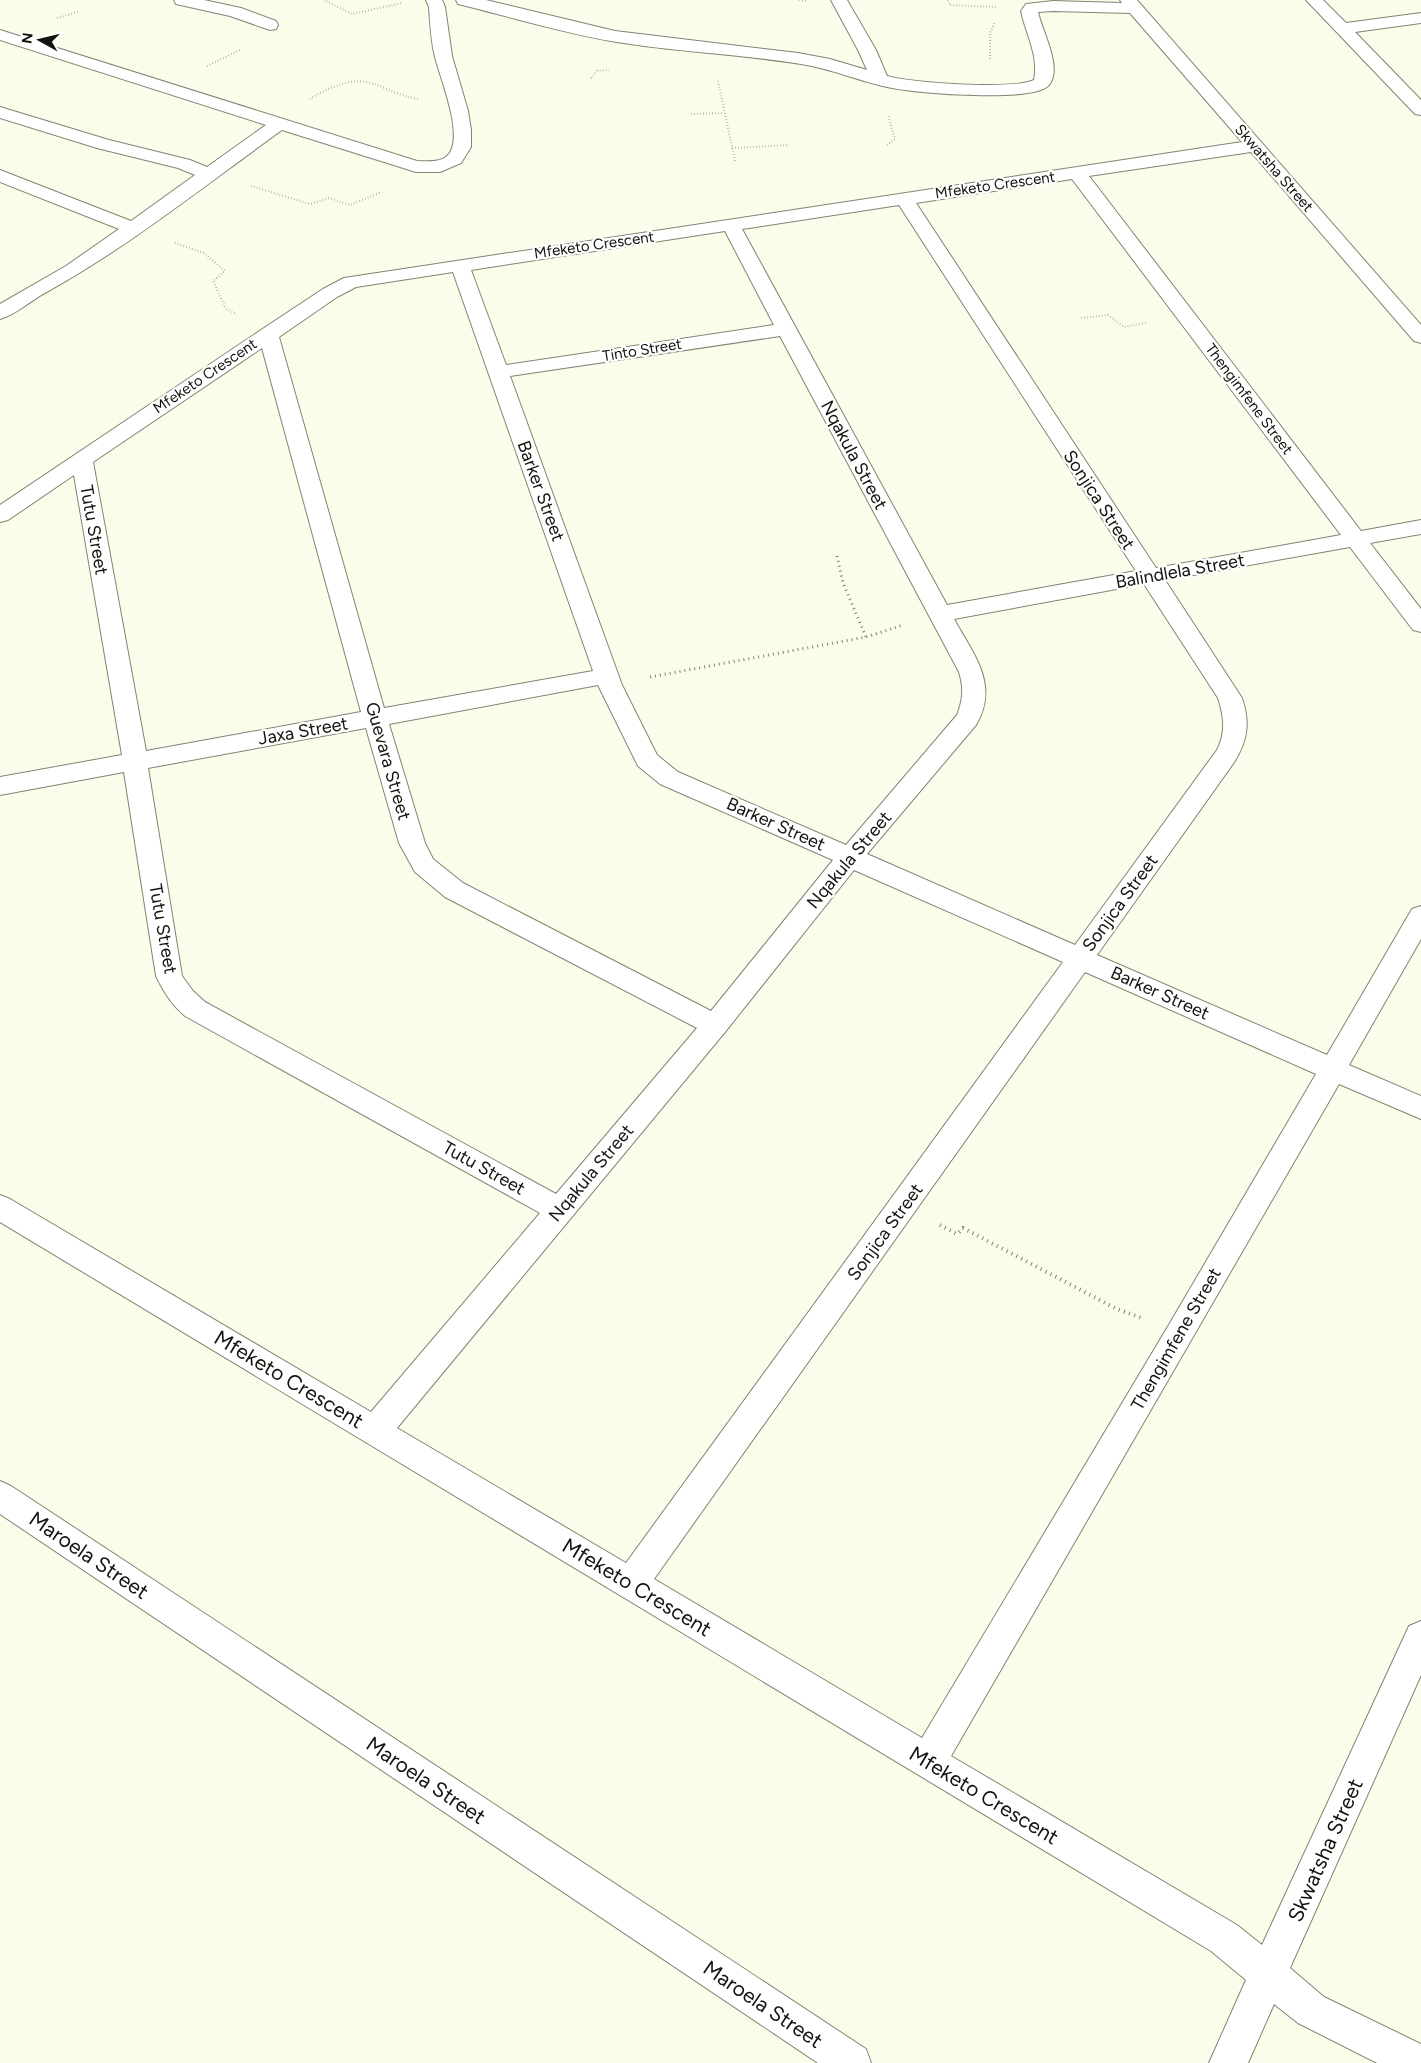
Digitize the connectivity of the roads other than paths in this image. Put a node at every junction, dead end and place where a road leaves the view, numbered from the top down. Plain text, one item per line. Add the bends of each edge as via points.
1 (182, 0) edge
2 (434, 0) edge
3 (464, 0) edge
4 (839, 0) edge
5 (1314, 0) edge
6 (1131, 4) edge
7 (1421, 18) edge
8 (270, 25) road end
9 (1342, 29) junction
10 (0, 35) edge
11 (880, 80) junction
12 (1421, 110) edge
13 (0, 112) edge
14 (280, 123) junction
15 (1255, 146) junction
16 (1077, 173) junction
17 (210, 174) junction
18 (0, 176) edge
19 (904, 198) junction
20 (730, 224) junction
21 (132, 228) junction
22 (460, 265) junction
23 (0, 313) edge
24 (786, 329) junction
25 (271, 332) junction
26 (1421, 337) edge
27 (499, 372) junction
28 (82, 460) junction
29 (0, 515) edge
30 (1421, 528) edge
31 (1356, 539) junction
32 (1149, 576) junction
33 (939, 614) junction
34 (1421, 625) edge
35 (608, 680) junction
36 (374, 718) junction
37 (135, 762) junction
38 (0, 786) edge
39 (850, 857) junction
40 (1421, 916) edge
41 (1080, 958) junction
42 (715, 1025) junction
43 (1332, 1069) junction
44 (1421, 1108) edge
45 (0, 1207) edge
46 (560, 1210) junction
47 (375, 1431) junction
48 (0, 1496) edge
49 (631, 1584) junction
50 (1421, 1637) edge
51 (928, 1762) junction
52 (1268, 1975) junction
53 (852, 2063) edge
54 (1228, 2063) edge
55 (1418, 2063) edge

1 - 8 street via 234,12
2 - 14 street via 443,55 463,124 464,138 460,150 448,164 438,168 416,167
3 - 11 street via 597,33 823,62
4 - 11 street
5 - 9 street
6 - 11 street via 1053,6 1031,14 1044,54 1039,87 990,90 912,86
6 - 15 street, Skwatsha Street
7 - 9 street
9 - 12 street
10 - 14 street
13 - 17 street
14 - 17 street
15 - 16 street, Mfeketo Crescent
15 - 26 street, Skwatsha Street
16 - 19 street, Mfeketo Crescent
16 - 31 street, Thengimfene Street
17 - 21 street
18 - 21 street
19 - 20 street, Mfeketo Crescent
19 - 32 street, Sonjica Street
20 - 22 street, Mfeketo Crescent
20 - 24 street, Nqakula Street
21 - 23 street via 72,270
22 - 25 street, Mfeketo Crescent via 351,282 330,292
22 - 27 street, Barker Street
24 - 27 street, Tinto Street
24 - 33 street, Nqakula Street
25 - 28 street, Mfeketo Crescent
25 - 36 street, Guevara Street
27 - 35 street, Barker Street
28 - 29 street, Mfeketo Crescent
28 - 37 street, Tutu Street
30 - 31 street, Balindlela Street
31 - 32 street, Balindlela Street
31 - 34 street, Thengimfene Street
32 - 33 street, Balindlela Street
32 - 41 street, Sonjica Street via 1230,698 1237,732 1226,755
33 - 39 street, Nqakula Street via 970,672 976,695 973,707 967,719
35 - 36 street, Jaxa Street
35 - 39 street, Barker Street via 646,760 656,769 669,778
36 - 37 street, Jaxa Street
36 - 42 street, Guevara Street via 412,843 424,865 434,875 454,890
37 - 38 street, Jaxa Street
37 - 46 street, Tutu Street via 169,976 183,1000 194,1009
39 - 41 street, Barker Street
39 - 42 street, Nqakula Street
40 - 43 street, Thengimfene Street
41 - 43 street, Barker Street
41 - 49 street, Sonjica Street
42 - 46 street, Nqakula Street
43 - 44 street, Barker Street
43 - 51 street, Thengimfene Street
45 - 47 street, Mfeketo Crescent
46 - 47 street, Nqakula Street
47 - 49 street, Mfeketo Crescent
48 - 53 street, Maroela Street
49 - 51 street, Mfeketo Crescent
50 - 52 street, Skwatsha Street
51 - 52 street, Mfeketo Crescent via 1224,1938
52 - 54 street, Skwatsha Street
52 - 55 street, Mfeketo Crescent via 1311,2010

